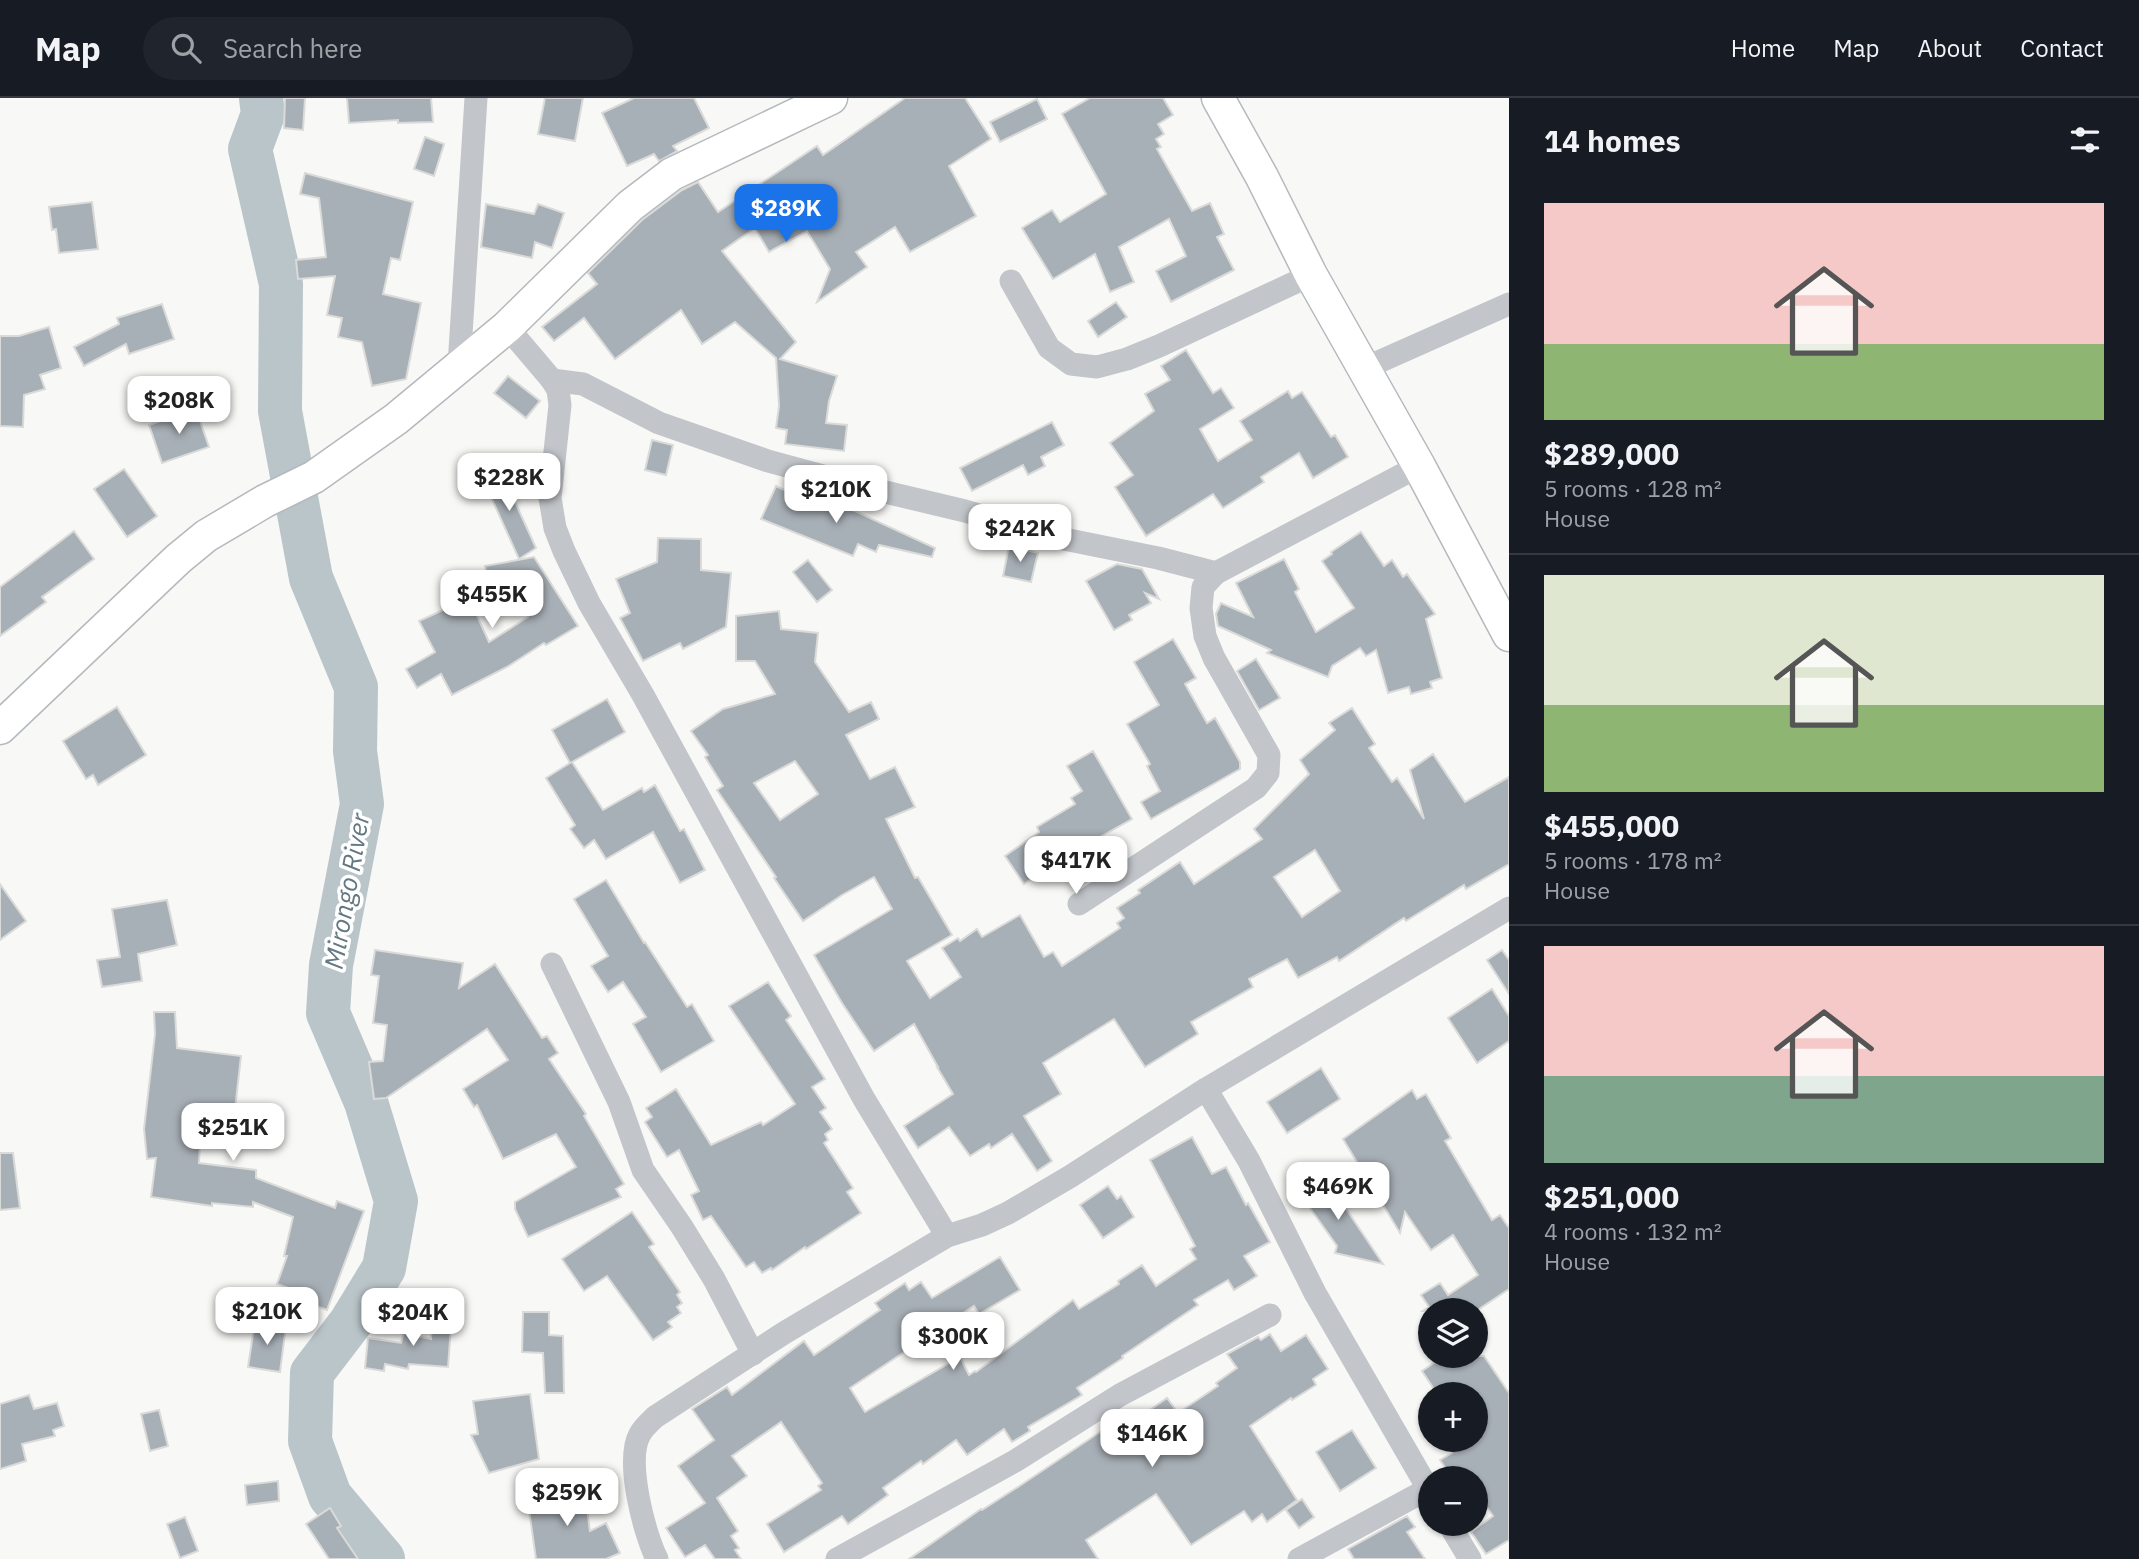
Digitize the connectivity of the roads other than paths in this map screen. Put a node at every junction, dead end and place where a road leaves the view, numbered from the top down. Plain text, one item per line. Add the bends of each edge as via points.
1 (476, 98) edge
2 (831, 98) edge
3 (1217, 98) edge
4 (1311, 275) junction
5 (1011, 281) dead end
6 (1509, 304) edge
7 (507, 327) junction
8 (459, 366) junction
9 (1365, 368) junction
10 (552, 380) junction
11 (1419, 466) junction
12 (1216, 573) junction
13 (1509, 635) edge
14 (0, 728) edge
15 (1079, 904) dead end
16 (1509, 908) edge
17 (552, 964) dead end
18 (1206, 1088) junction
19 (947, 1236) junction
20 (1270, 1315) dead end
21 (753, 1354) junction
22 (1418, 1472) edge
23 (1418, 1497) edge
24 (1456, 1536) edge
25 (657, 1559) edge
26 (837, 1559) edge
27 (1299, 1559) edge
28 (1470, 1559) edge

1 - 8 street
2 - 7 street via 672,174 630,206
3 - 4 street
4 - 5 street via 1159,346 1097,367 1071,364 1049,348
4 - 9 street
6 - 9 street
7 - 8 street
7 - 10 street
8 - 14 street via 396,419 314,477 206,536
9 - 11 street
10 - 12 street via 583,384 659,423 768,461 1054,537
10 - 19 street via 560,405 550,498 564,551 864,1099
11 - 12 street
11 - 13 street
12 - 15 street via 1203,587 1205,636 1269,755 1268,773 1256,788
16 - 18 street
17 - 21 street via 619,1102 643,1170 714,1279
18 - 19 street via 1007,1213
18 - 22 street via 1249,1161 1315,1293
19 - 21 street
20 - 26 street via 1120,1395 1015,1461
21 - 25 street via 655,1417 640,1434 634,1457 640,1504
23 - 27 street
24 - 28 street

